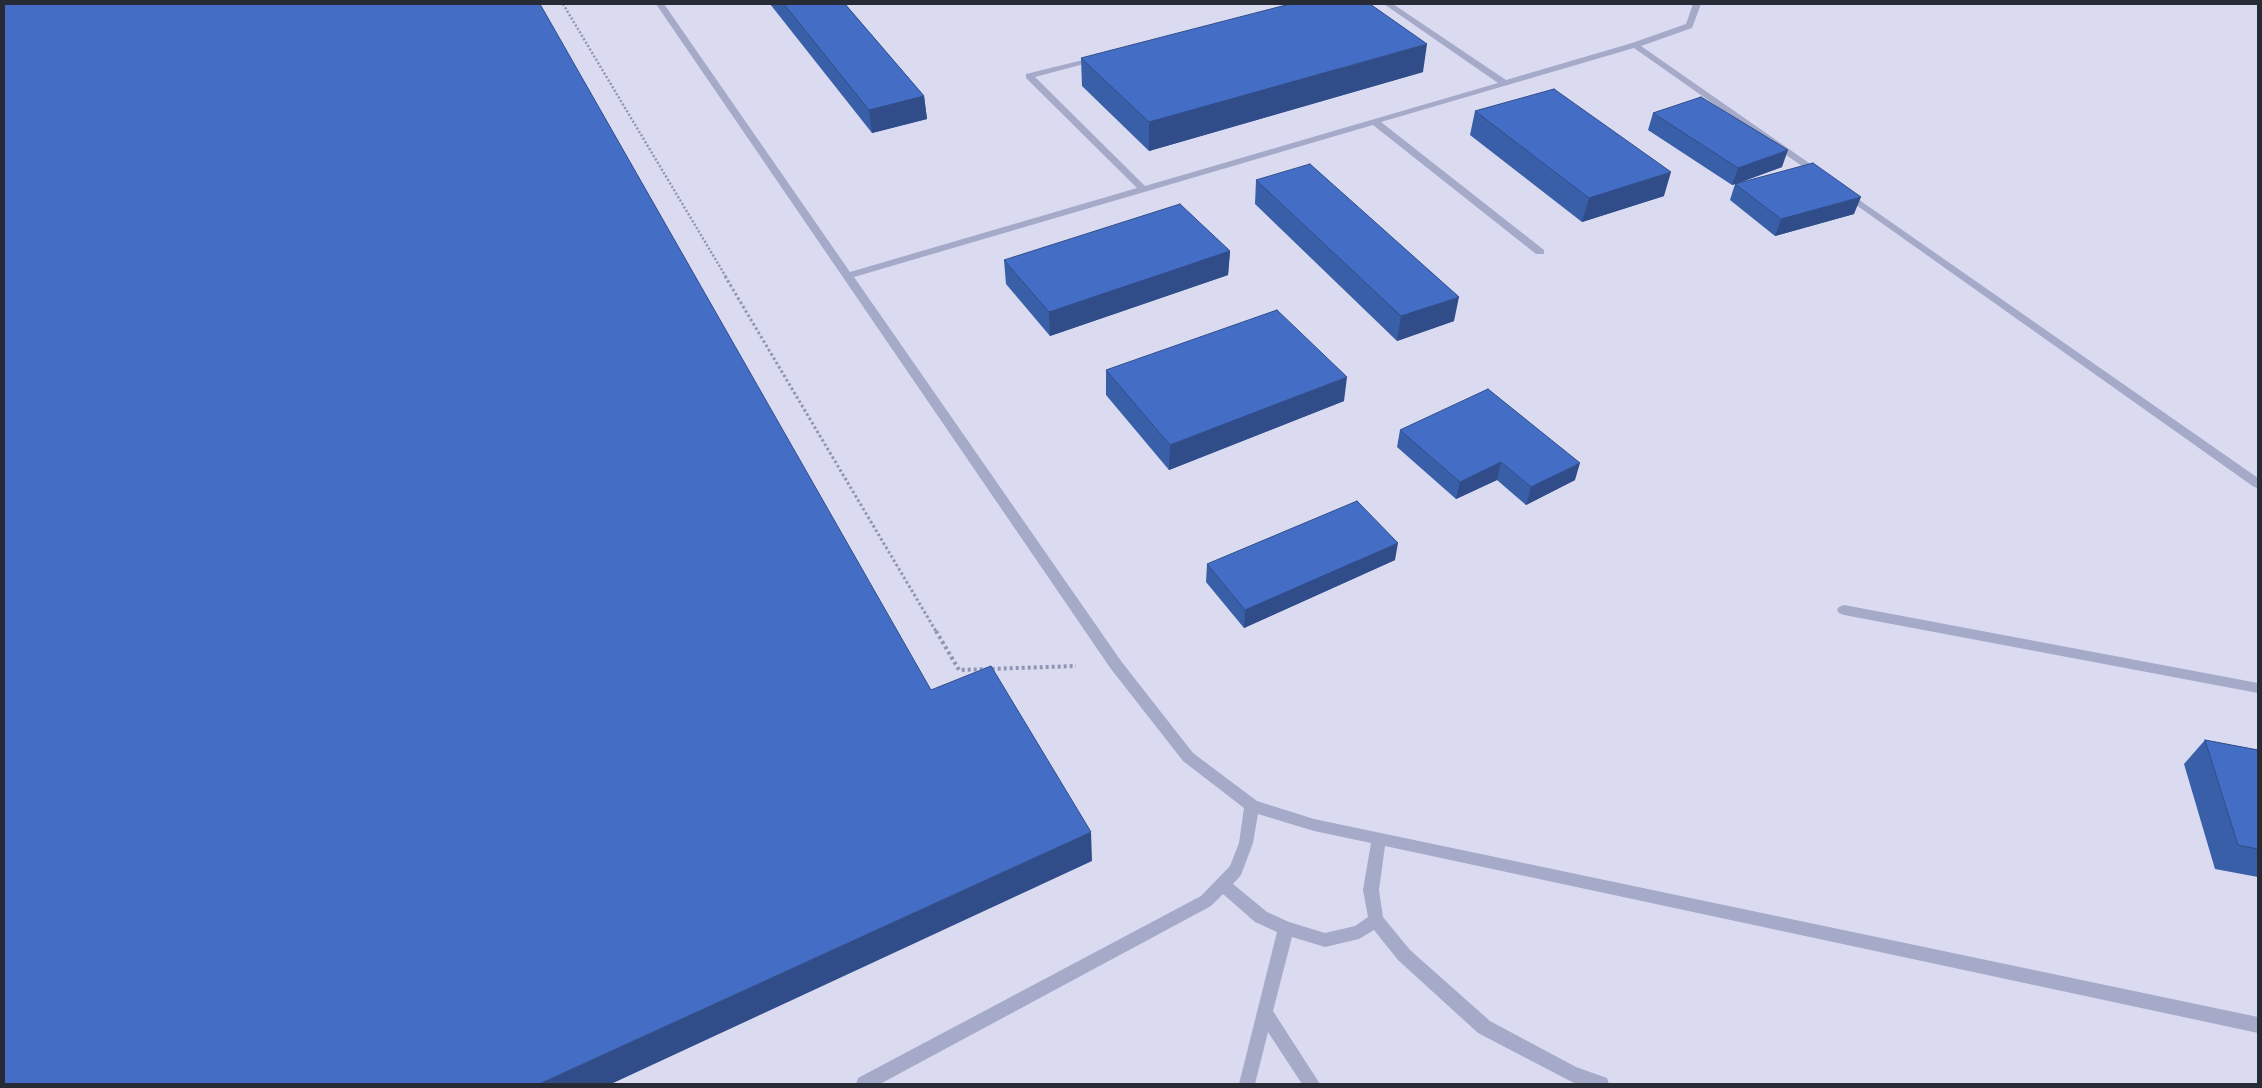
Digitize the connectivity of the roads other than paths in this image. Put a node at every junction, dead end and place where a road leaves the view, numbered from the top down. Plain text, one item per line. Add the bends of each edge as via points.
1 (660, 4) edge
2 (1388, 4) edge
3 (1697, 4) edge
4 (1635, 45) junction
5 (1104, 56) edge
6 (1504, 83) junction
7 (1374, 121) junction
8 (1144, 189) junction
9 (1540, 252) dead end
10 (848, 276) junction
11 (2258, 484) edge
12 (1844, 610) dead end
13 (2258, 688) edge
14 (1252, 806) junction
15 (1379, 839) junction
16 (1222, 884) junction
17 (1376, 920) junction
18 (1286, 928) junction
19 (1265, 1013) junction
20 (2258, 1024) edge
21 (864, 1084) edge
22 (1247, 1084) edge
23 (1312, 1084) edge
24 (1601, 1084) edge

1 - 10 lane
2 - 6 lane
3 - 4 lane via 1689,26
4 - 6 lane
4 - 11 lane
5 - 8 lane via 1029,76
6 - 7 lane
7 - 8 lane
7 - 9 lane
8 - 10 lane
10 - 14 lane via 1116,665 1188,757
12 - 13 lane
14 - 15 lane via 1314,825
14 - 16 lane via 1246,843 1236,870
15 - 17 lane via 1371,890
15 - 20 lane
16 - 18 lane via 1261,917
16 - 21 lane via 1206,901
17 - 18 lane via 1359,932 1325,940
17 - 24 lane via 1404,955 1484,1027 1572,1074
18 - 19 lane
19 - 22 lane
19 - 23 lane

